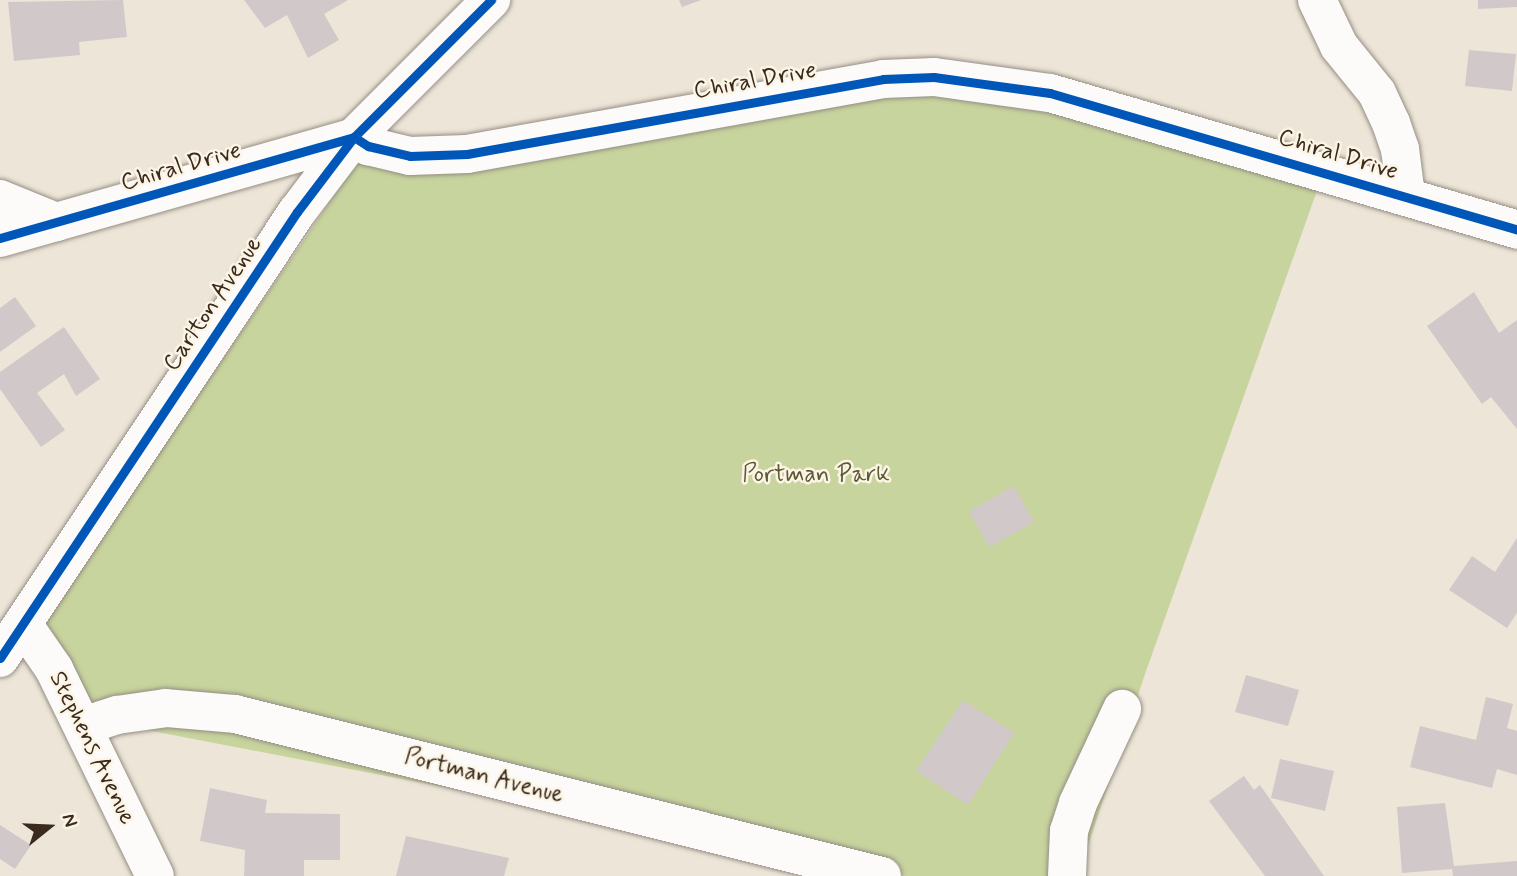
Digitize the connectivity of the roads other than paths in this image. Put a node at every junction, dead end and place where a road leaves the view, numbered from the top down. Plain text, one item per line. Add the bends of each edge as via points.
1 (491, 0) edge
2 (1317, 0) edge
3 (354, 137) junction
4 (1406, 196) junction
5 (0, 200) edge
6 (57, 222) junction
7 (1517, 230) edge
8 (0, 239) edge
9 (23, 624) junction
10 (0, 658) edge
11 (1122, 709) dead end
12 (83, 726) junction
13 (155, 876) edge
14 (883, 876) edge
15 (1067, 876) edge

1 - 3 street, Carlton Avenue
2 - 4 street via 1339,46 1377,93 1391,122
3 - 4 street, Chiral Drive via 368,146 410,156 467,154 883,79 934,77 1050,93
3 - 6 street, Chiral Drive
3 - 9 street, Carlton Avenue via 297,212
4 - 7 street, Chiral Drive
5 - 6 street
6 - 8 street, Chiral Drive
9 - 10 street, Carlton Avenue
9 - 12 street, Stephens Avenue via 54,669
11 - 15 street via 1078,803 1069,831
12 - 13 street, Stephens Avenue
12 - 14 street, Portman Avenue via 117,715 166,708 235,714

